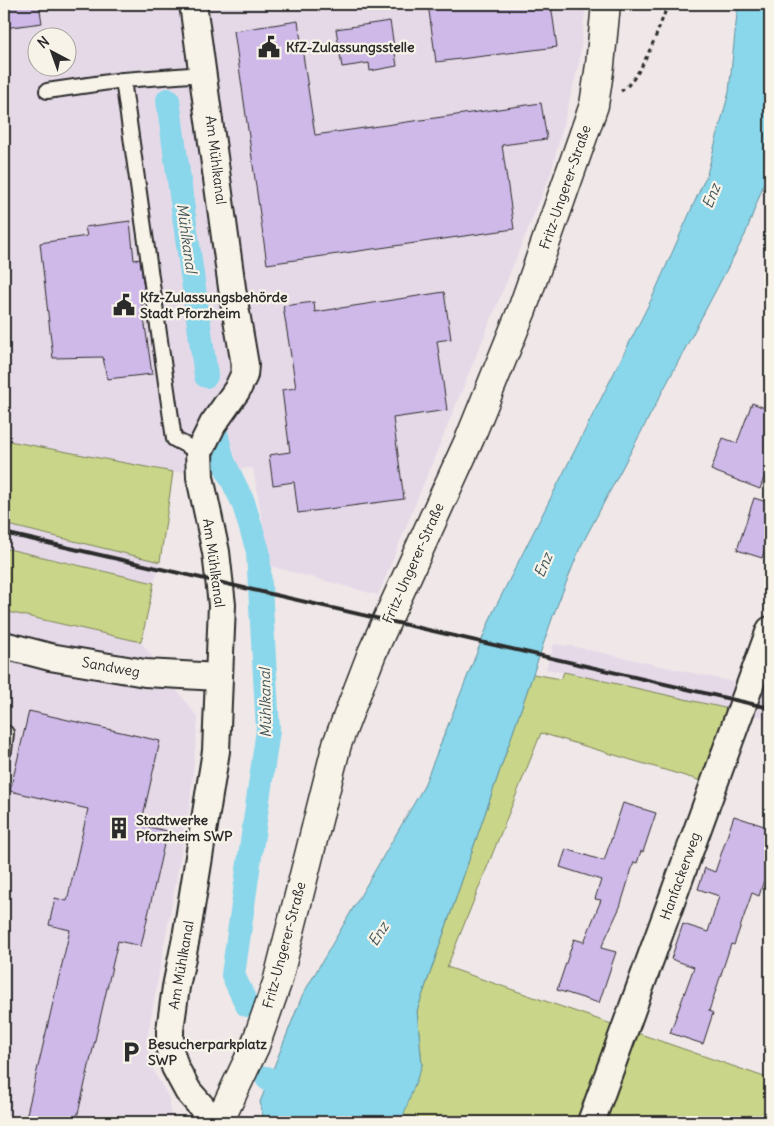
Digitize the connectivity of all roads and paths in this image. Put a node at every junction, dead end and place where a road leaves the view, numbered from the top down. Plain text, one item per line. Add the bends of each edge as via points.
1 (194, 4) edge
2 (606, 4) edge
3 (668, 4) edge
4 (204, 74) junction
5 (123, 80) junction
6 (47, 91) dead end
7 (594, 105) junction
8 (199, 452) junction
9 (770, 630) edge
10 (4, 645) edge
11 (219, 677) junction
12 (4, 732) edge
13 (4, 751) edge
14 (215, 1122) edge
15 (219, 1122) edge
16 (591, 1122) edge

1 - 4 street, Am Mühlkanal
2 - 7 street, Fritz-Ungerer-Straße
3 - 7 path via 645,61 626,88
4 - 5 lane
4 - 8 street, Am Mühlkanal via 245,365 244,375 231,401 213,424
5 - 6 lane
5 - 8 lane via 174,439
7 - 15 street, Fritz-Ungerer-Straße via 522,310 470,438 372,654 337,744 276,983 255,1046
8 - 11 street, Am Mühlkanal via 200,477 216,552 222,605
9 - 16 street, Hanfackerweg
10 - 11 street, Sandweg via 145,674
11 - 14 street, Am Mühlkanal via 216,751 170,1030 170,1050 176,1067 188,1091
12 - 13 lane

